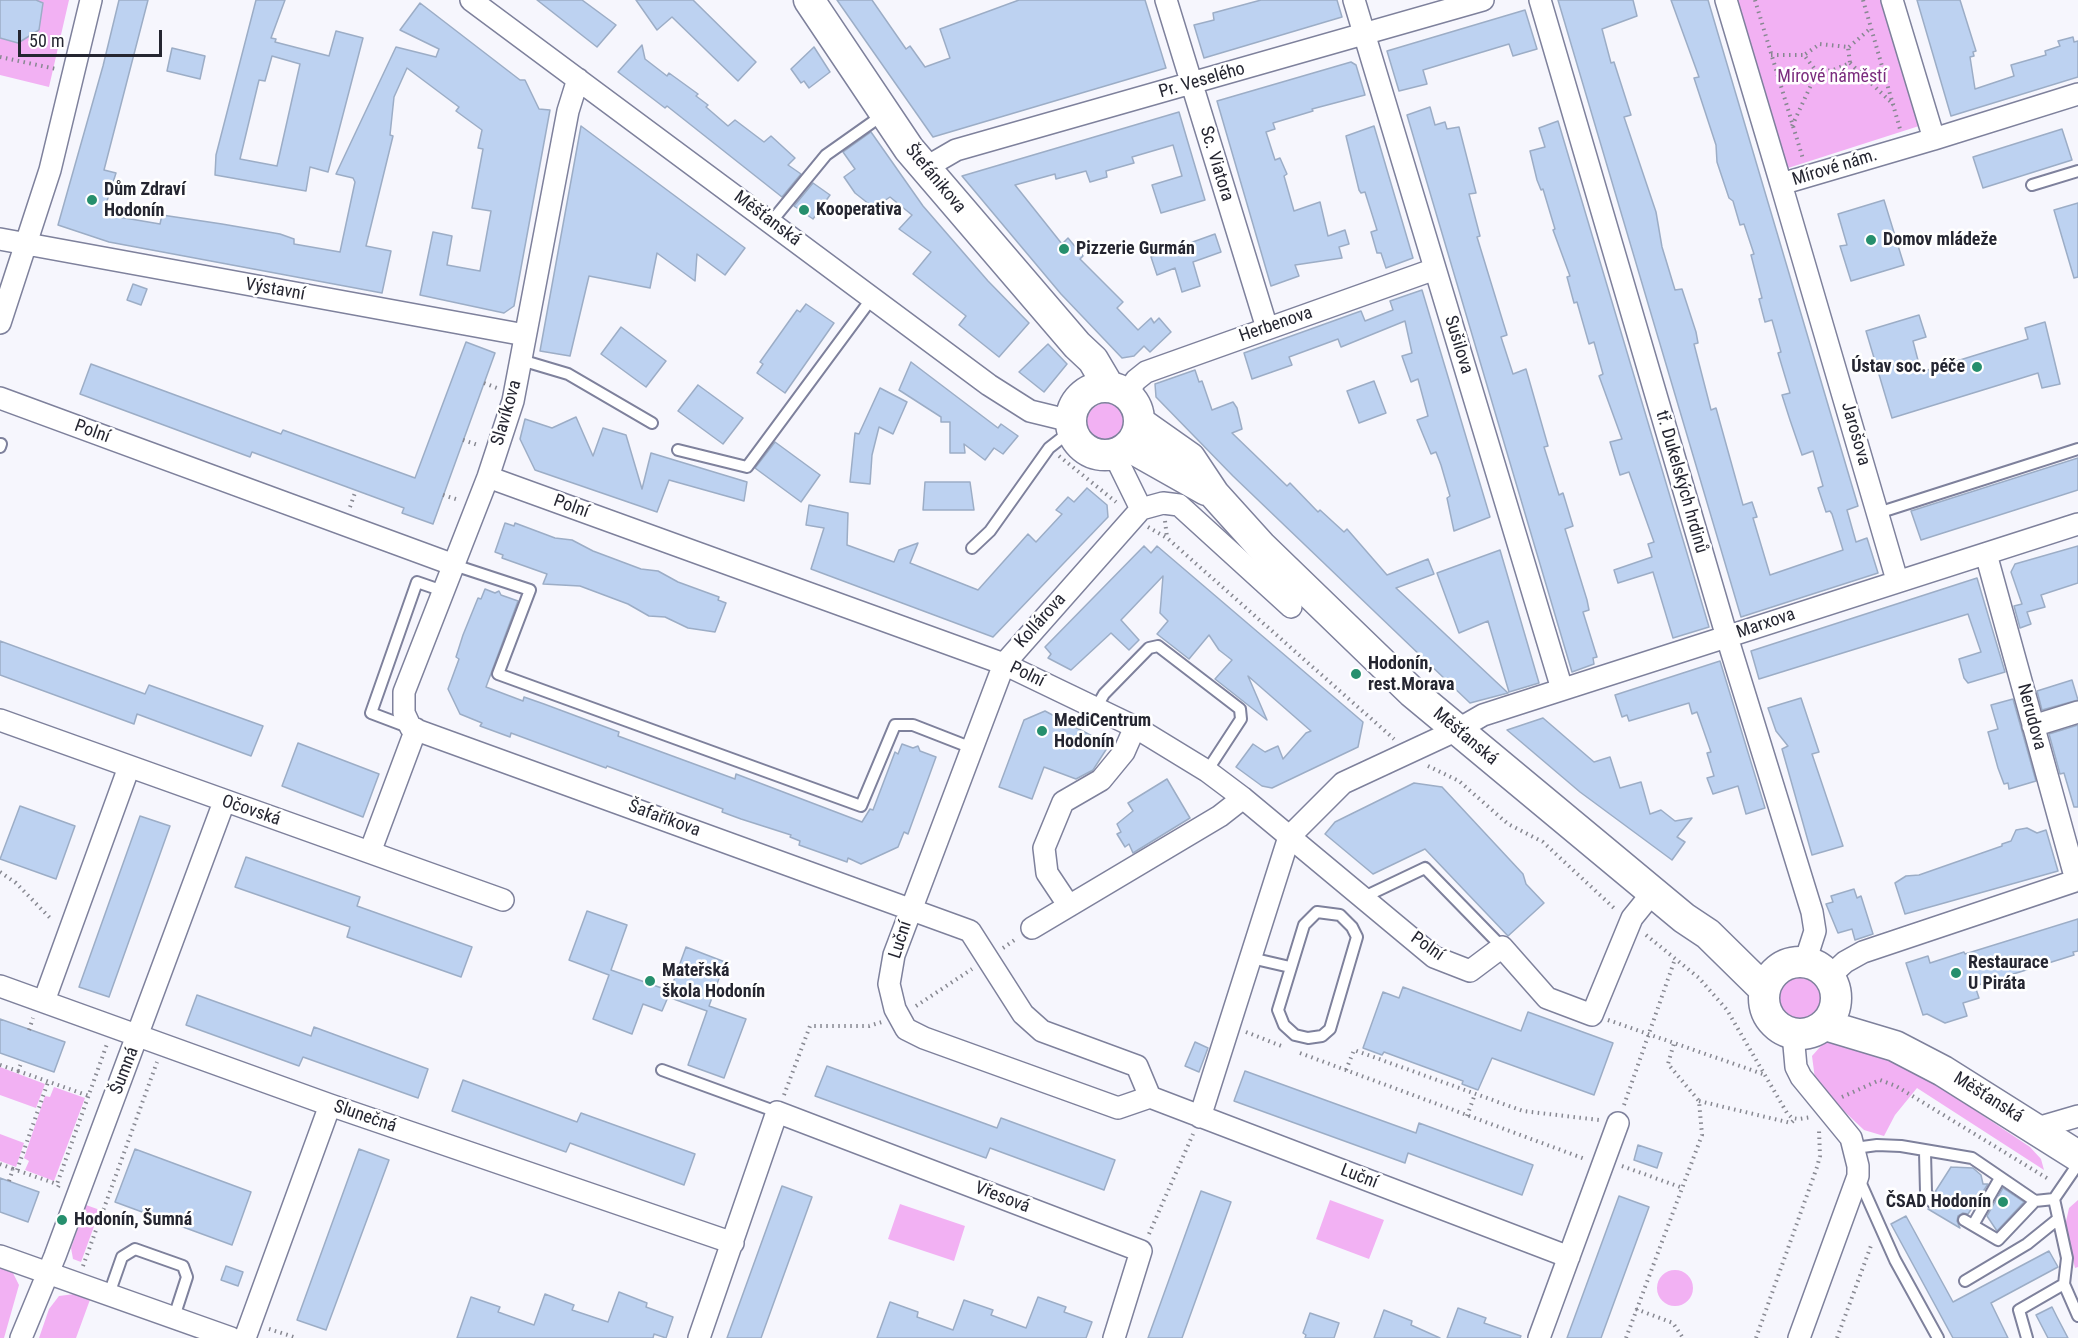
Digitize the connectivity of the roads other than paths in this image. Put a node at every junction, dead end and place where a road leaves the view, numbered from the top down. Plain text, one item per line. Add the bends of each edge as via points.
1 (91, 0) edge
2 (471, 0) edge
3 (809, 0) edge
4 (1166, 0) edge
5 (1354, 0) edge
6 (1483, 0) edge
7 (1540, 0) edge
8 (1726, 0) edge
9 (1892, 0) edge
10 (1364, 35) junction
11 (578, 79) junction
12 (1191, 85) junction
13 (2078, 94) edge
14 (884, 114) junction
15 (1934, 139) junction
16 (924, 168) junction
17 (2078, 171) edge
18 (1781, 184) junction
19 (2032, 185) dead end
20 (771, 222) junction
21 (0, 239) edge
22 (26, 244) junction
23 (1435, 269) junction
24 (873, 298) junction
25 (0, 323) edge
26 (1267, 328) junction
27 (525, 335) junction
28 (521, 360) junction
29 (1107, 392) junction
30 (0, 398) edge
31 (652, 423) dead end
32 (1071, 425) junction
33 (1127, 441) junction
34 (2078, 449) edge
35 (678, 450) dead end
36 (488, 477) junction
37 (1137, 513) junction
38 (1878, 513) junction
39 (2078, 524) edge
40 (972, 548) dead end
41 (1986, 554) junction
42 (454, 565) junction
43 (1897, 580) junction
44 (443, 591) junction
45 (1291, 607) dead end
46 (1727, 637) junction
47 (1004, 663) junction
48 (1562, 689) junction
49 (1096, 708) junction
50 (2078, 712) edge
51 (0, 720) edge
52 (2033, 726) junction
53 (1135, 727) junction
54 (413, 729) junction
55 (1457, 730) junction
56 (972, 748) junction
57 (129, 767) junction
58 (1207, 771) junction
59 (1243, 798) junction
60 (224, 802) junction
61 (1289, 837) junction
62 (370, 852) junction
63 (2077, 880) edge
64 (1653, 892) junction
65 (1364, 897) junction
66 (503, 900) dead end
67 (1069, 906) junction
68 (911, 909) junction
69 (1032, 928) dead end
70 (1708, 934) junction
71 (1502, 947) junction
72 (1251, 958) junction
73 (1290, 967) junction
74 (1814, 975) junction
75 (0, 986) edge
76 (1765, 990) junction
77 (44, 1001) junction
78 (1825, 1025) junction
79 (1792, 1034) junction
80 (138, 1035) junction
81 (1895, 1046) junction
82 (662, 1070) dead end
83 (1150, 1097) junction
84 (330, 1105) junction
85 (777, 1112) junction
86 (2078, 1116) edge
87 (1200, 1117) junction
88 (1618, 1123) road end
89 (2037, 1128) junction
90 (1855, 1148) junction
91 (1925, 1152) junction
92 (2078, 1156) edge
93 (2078, 1164) edge
94 (1858, 1176) junction
95 (2000, 1178) junction
96 (2054, 1199) junction
97 (2035, 1201) junction
98 (1932, 1202) dead end
99 (2058, 1219) junction
100 (733, 1243) junction
101 (0, 1256) edge
102 (1569, 1257) junction
103 (49, 1273) junction
104 (1965, 1281) dead end
105 (2064, 1284) junction
106 (109, 1294) junction
107 (2078, 1316) edge
108 (174, 1317) junction
109 (21, 1338) edge
110 (231, 1338) edge
111 (245, 1338) edge
112 (699, 1338) edge
113 (1114, 1338) edge
114 (1539, 1338) edge
115 (1799, 1338) edge
116 (1938, 1338) edge
117 (2027, 1338) edge

1 - 22 street via 50,170
2 - 11 street, Měšťanská
3 - 14 main road, Štefánikova
4 - 12 street, Sc. Viatora
5 - 10 street, Sušilova
6 - 10 street, Pr. Veselého
7 - 46 street, tř. Dukelských hrdinů
8 - 18 street, Mírové nám.
9 - 15 street
10 - 12 street, Pr. Veselého
10 - 23 street, Sušilova
11 - 20 street, Měšťanská
11 - 27 street, Slavíkova via 568,111
12 - 16 street, Pr. Veselého via 956,150
12 - 26 street, Sc. Viatora
13 - 15 street, Mírové nám.
14 - 16 main road, Štefánikova
14 - 20 lane via 826,155
15 - 18 street, Mírové nám.
16 - 29 main road, Štefánikova via 1077,345
17 - 19 lane
18 - 38 street, Jarošova
20 - 24 street, Měšťanská
21 - 22 street, Výstavní
22 - 25 street
22 - 27 street, Výstavní
23 - 26 street, Herbenova
23 - 48 street, Sušilova
24 - 32 street, Měšťanská via 1030,411
24 - 35 lane via 747,467
26 - 29 street, Herbenova via 1146,372
27 - 28 street, Slavíkova
28 - 31 lane via 568,374
28 - 36 street, Slavíkova via 513,401
29 - 32 main road via 1073,410
29 - 33 main road via 1133,402
30 - 42 street, Polní
32 - 33 main road via 1081,445 1096,454
32 - 40 lane via 1049,448 990,531
33 - 37 street
33 - 55 main road, Měšťanská via 1190,458 1214,494 1315,600
34 - 38 lane
36 - 42 street, Slavíkova
36 - 47 street, Polní
37 - 45 street via 1163,503 1179,505
37 - 47 street, Kollárova
38 - 43 street, Jarošova
39 - 41 street, Marxova
41 - 43 street, Marxova
41 - 52 street, Nerudova
42 - 44 street, Slavíkova
42 - 56 lane via 530,590 498,674 861,806 895,725 913,725
43 - 46 street, Marxova
44 - 54 street, Slavíkova via 404,692 404,713
44 - 54 lane via 417,582 371,713
46 - 48 street, Marxova
46 - 74 street, tř. Dukelských hrdinů via 1812,912
47 - 49 street, Polní
47 - 56 street, Kollárova
48 - 55 street, Marxova via 1483,715
49 - 53 street, Polní
49 - 58 lane via 1104,694 1149,648 1158,646 1240,709 1241,719
50 - 52 street
51 - 57 street, Očovská
52 - 63 street, Nerudova
53 - 58 street, Polní
53 - 67 street via 1124,752 1101,780 1063,802 1044,848 1047,873
54 - 62 street
54 - 68 street, Šafaříkova
55 - 61 street, Marxova via 1343,783
55 - 64 main road, Měšťanská
56 - 68 street, Kollárova
57 - 60 street, Očovská
57 - 77 street
58 - 59 street, Polní
59 - 61 street, Polní
59 - 67 street via 1220,816
60 - 62 street, Očovská
60 - 80 street, Šumná
61 - 65 street, Polní
61 - 72 street
62 - 66 street, Očovská
63 - 74 street via 1863,952
64 - 70 main road, Měšťanská
64 - 71 street via 1631,922 1592,1014 1547,998
65 - 71 street, Polní via 1434,957 1470,971
65 - 71 lane via 1425,868
67 - 69 street
68 - 83 street, Luční via 970,931 1023,1014 1042,1032 1137,1066
68 - 83 street, Luční via 894,955 889,984 894,1009 906,1029 1118,1108
70 - 74 main road, Měšťanská
70 - 76 main road, Měšťanská
72 - 73 lane
72 - 87 street
73 - 73 lane via 1278,1010 1284,1025 1301,1036 1322,1036 1330,1029 1357,937 1352,927 1340,915 1317,912 1304,925
74 - 76 main road via 1769,980
74 - 78 main road via 1832,1017
74 - 81 main road, Měšťanská
75 - 77 street, Slunečná
76 - 79 main road via 1768,1014 1778,1027
77 - 80 street, Slunečná
78 - 79 main road via 1810,1034
78 - 81 main road, Měšťanská
79 - 90 street via 1796,1067 1819,1111 1851,1138
80 - 84 street, Slunečná
80 - 103 street, Šumná
81 - 89 main road, Měšťanská
82 - 85 lane
83 - 87 street, Luční
84 - 100 street, Slunečná
84 - 111 street
85 - 100 street
85 - 113 street, Vřesová via 1141,1251
86 - 89 street
87 - 102 street, Luční
88 - 102 street
89 - 92 main road, Měšťanská
90 - 91 lane via 1877,1144
90 - 94 street
91 - 95 lane via 1972,1158
91 - 98 lane via 1926,1192
93 - 96 lane
94 - 115 street
94 - 116 lane
95 - 97 lane
95 - 97 lane via 1968,1223 1998,1240
96 - 97 lane
96 - 99 lane
99 - 104 lane via 2027,1244
99 - 105 lane via 2067,1258
100 - 112 street
101 - 103 street
102 - 114 street
103 - 106 street
103 - 109 street, Šumná
105 - 107 lane
105 - 117 lane via 2019,1310
106 - 108 street
106 - 108 lane via 122,1257 135,1249 183,1266 187,1277
108 - 110 street

